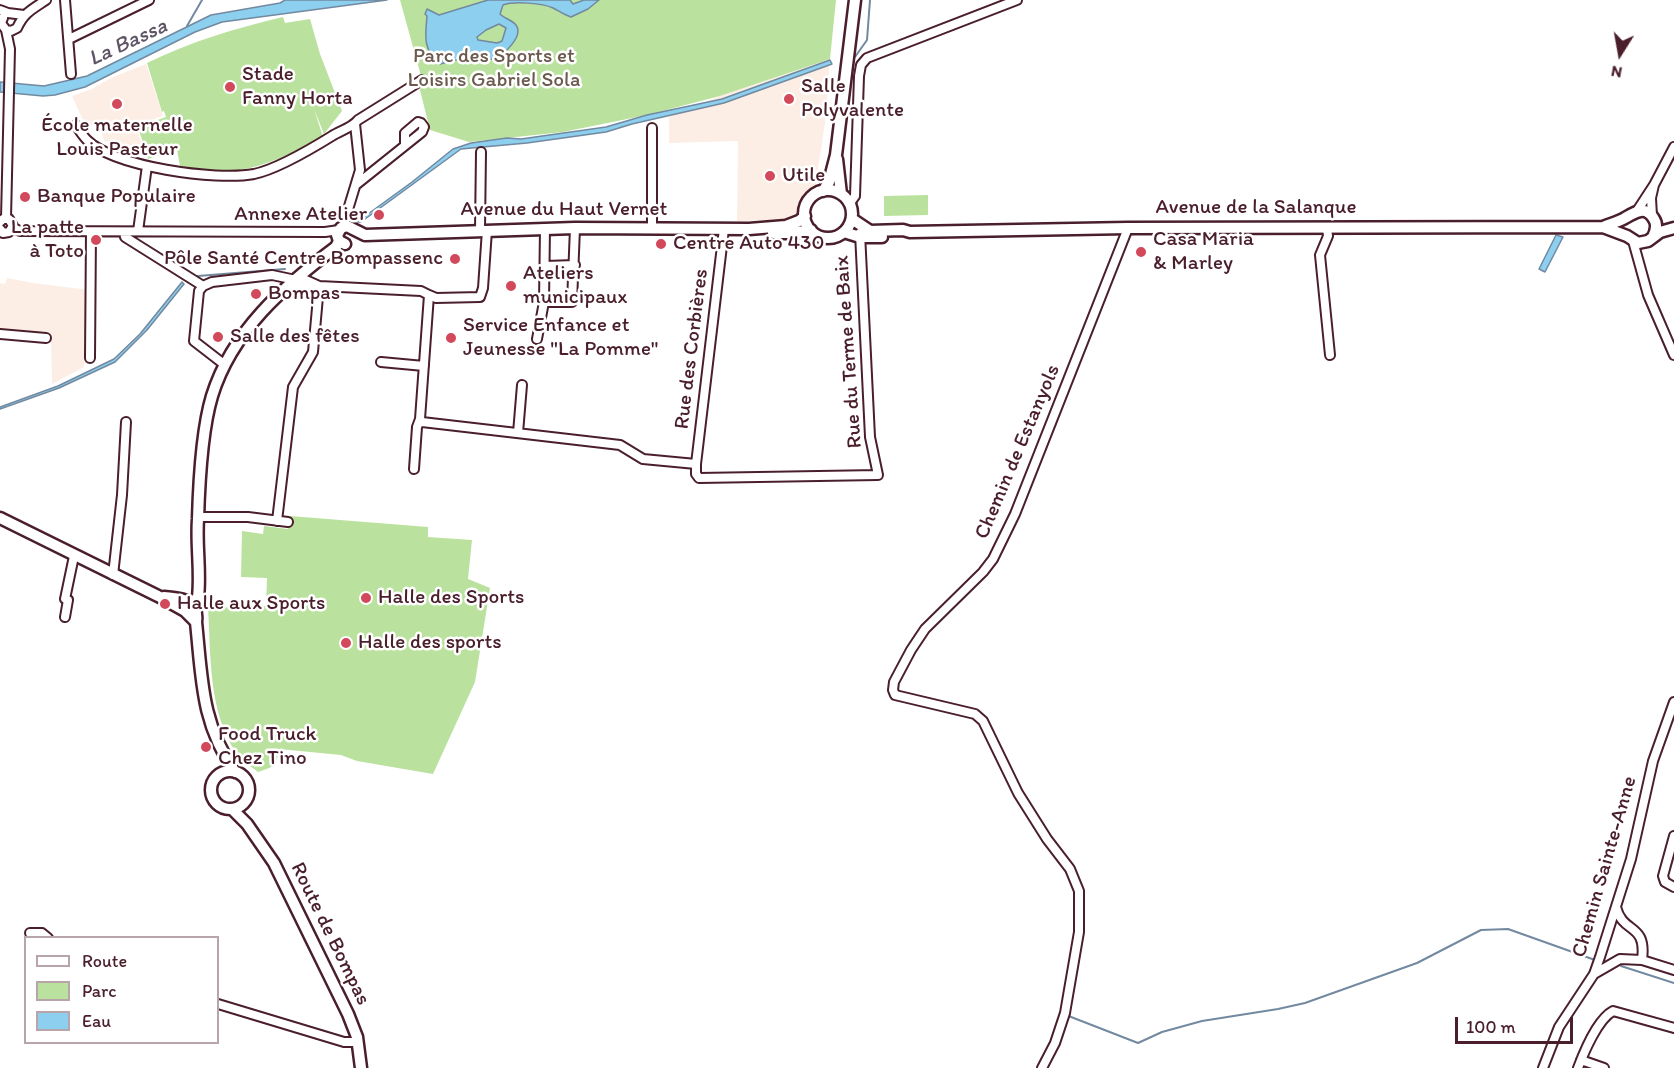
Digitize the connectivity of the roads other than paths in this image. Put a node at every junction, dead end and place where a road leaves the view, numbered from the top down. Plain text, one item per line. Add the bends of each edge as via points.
1 (46, 0) edge
2 (65, 0) edge
3 (149, 0) edge
4 (855, 0) edge
5 (1017, 0) edge
6 (11, 17) edge
7 (6, 30) junction
8 (69, 39) junction
9 (10, 49) junction
10 (71, 74) dead end
11 (422, 80) dead end
12 (355, 124) junction
13 (76, 125) dead end
14 (652, 128) dead end
15 (4, 131) edge
16 (405, 145) dead end
17 (1674, 147) edge
18 (481, 152) dead end
19 (836, 155) junction
20 (147, 166) junction
21 (357, 184) junction
22 (1654, 184) junction
23 (823, 191) junction
24 (842, 194) junction
25 (850, 203) junction
26 (1632, 214) junction
27 (805, 216) junction
28 (1653, 217) junction
29 (852, 219) junction
30 (2, 220) edge
31 (1674, 226) edge
32 (1603, 227) junction
33 (13, 228) junction
34 (544, 228) junction
35 (576, 228) junction
36 (1128, 228) junction
37 (1327, 228) junction
38 (652, 229) junction
39 (724, 229) junction
40 (749, 229) junction
41 (483, 230) junction
42 (811, 230) junction
43 (0, 231) edge
44 (138, 231) junction
45 (860, 231) junction
46 (92, 232) junction
47 (124, 232) junction
48 (844, 232) junction
49 (344, 234) junction
50 (1630, 239) junction
51 (1651, 239) junction
52 (1640, 264) junction
53 (574, 265) junction
54 (545, 266) junction
55 (296, 280) junction
56 (203, 286) junction
57 (319, 286) junction
58 (429, 295) junction
59 (544, 302) junction
60 (0, 333) edge
61 (46, 338) dead end
62 (537, 339) dead end
63 (1330, 355) dead end
64 (1674, 355) edge
65 (90, 358) dead end
66 (381, 362) dead end
67 (225, 365) junction
68 (424, 366) junction
69 (522, 385) dead end
70 (420, 419) junction
71 (126, 422) dead end
72 (518, 433) junction
73 (696, 464) junction
74 (414, 469) dead end
75 (696, 474) joint
76 (198, 517) junction
77 (0, 518) edge
78 (277, 521) junction
79 (288, 522) dead end
80 (74, 556) junction
81 (198, 574) junction
82 (113, 575) junction
83 (186, 603) junction
84 (65, 617) dead end
85 (1674, 702) edge
86 (224, 756) junction
87 (235, 772) junction
88 (222, 773) junction
89 (243, 804) junction
90 (232, 809) junction
91 (247, 824) junction
92 (1674, 836) edge
93 (1674, 887) edge
94 (1616, 905) junction
95 (30, 933) dead end
96 (46, 936) edge
97 (1642, 960) junction
98 (1674, 970) edge
99 (1594, 974) junction
100 (219, 1004) edge
101 (1674, 1028) edge
102 (357, 1042) junction
103 (1579, 1064) edge
104 (361, 1068) edge
105 (1042, 1068) edge
106 (1543, 1068) edge
107 (1604, 1068) edge

1 - 6 street
2 - 8 street
3 - 8 street
4 - 19 main road
5 - 25 street via 862,62 858,76 855,196
6 - 7 street via 12,31
6 - 7 street via 1,23
6 - 9 street
7 - 9 street
8 - 10 street
9 - 15 street via 10,94
11 - 12 street
12 - 20 street via 308,151 256,173 206,175
12 - 21 street via 360,170
13 - 20 street via 88,141 128,162
14 - 38 street
15 - 30 street
16 - 21 street
17 - 22 street
18 - 41 street
19 - 23 main road
19 - 24 main road
20 - 44 street
21 - 49 street
22 - 26 street
22 - 28 street
23 - 24 main road
23 - 27 main road via 810,199
24 - 25 main road
25 - 29 main road
26 - 28 main road via 1648,212
26 - 32 main road
26 - 50 main road via 1624,226
27 - 40 main road, Avenue du Haut Vernet via 786,226
27 - 42 main road
28 - 31 main road
28 - 51 main road via 1656,227
29 - 45 main road
29 - 48 main road
30 - 33 street via 11,220
31 - 51 main road
32 - 37 main road, Avenue de la Salanque
32 - 50 main road
33 - 43 street
33 - 46 street, Avenue du Haut Vernet
34 - 35 main road, Avenue du Haut Vernet
34 - 41 main road, Avenue du Haut Vernet
34 - 54 street
35 - 38 main road, Avenue du Haut Vernet
35 - 53 street
36 - 37 main road, Avenue de la Salanque
36 - 45 main road, Avenue de la Salanque via 910,232 888,237
36 - 105 street, Chemin de Estanyols via 1015,514 993,559 925,629 893,690 895,695 975,714 983,721 1018,793 1070,869 1079,891 1079,932 1065,1013
37 - 63 street via 1320,255
38 - 39 main road, Avenue du Haut Vernet
39 - 40 main road, Avenue du Haut Vernet
39 - 73 street, Rue des Corbières
40 - 42 main road, Avenue du Haut Vernet via 785,234
41 - 49 main road, Avenue du Haut Vernet via 378,233 371,237
41 - 58 street via 480,297
42 - 48 main road via 830,238
44 - 47 street, Avenue du Haut Vernet
44 - 49 street, Avenue du Haut Vernet
45 - 48 main road, Avenue de la Salanque
45 - 75 street, Rue du Terme de Baix via 870,437 878,475 699,478
46 - 47 street, Avenue du Haut Vernet
46 - 65 street
47 - 56 street via 125,237
49 - 55 main road via 307,275
50 - 51 main road via 1643,243
50 - 52 street
51 - 52 street via 1641,251
52 - 64 street via 1648,295
53 - 54 street
53 - 59 street via 572,302
54 - 59 street
55 - 56 street via 272,275
55 - 57 street
55 - 67 main road via 242,335
56 - 67 street via 197,300 194,341
57 - 58 street via 421,291
57 - 78 street via 313,352 293,387
58 - 68 street
59 - 62 street
60 - 61 street
66 - 68 street
67 - 76 main road via 212,398 205,437
68 - 70 street
69 - 72 street
70 - 72 street
70 - 74 street
71 - 82 street
72 - 73 street via 620,446 643,459
73 - 75 street, Rue des Corbières
76 - 78 street via 248,516
76 - 81 main road
77 - 80 main road
78 - 79 street
80 - 82 main road
80 - 84 street
81 - 83 main road via 193,595
81 - 83 main road via 198,597
82 - 83 main road via 158,596
83 - 86 main road via 196,622 206,711
85 - 94 street, Chemin Sainte-Anne via 1653,761 1631,859
86 - 87 main road
86 - 88 main road
87 - 88 main road
87 - 89 main road via 248,783
88 - 90 main road via 215,778 213,800
89 - 90 main road
89 - 91 main road, Route de Bompas
90 - 91 main road, Route de Bompas
91 - 102 main road, Route de Bompas via 274,863 348,1014
92 - 93 street via 1664,876 1665,882
94 - 97 street via 1618,917 1641,935
94 - 99 street, Chemin Sainte-Anne
95 - 96 street
97 - 98 street
97 - 99 street via 1620,959
99 - 106 street, Chemin Sainte-Anne via 1559,1027
100 - 102 street via 344,1042
101 - 103 street via 1613,1011 1606,1015
102 - 104 main road, Route de Bompas
103 - 107 street

